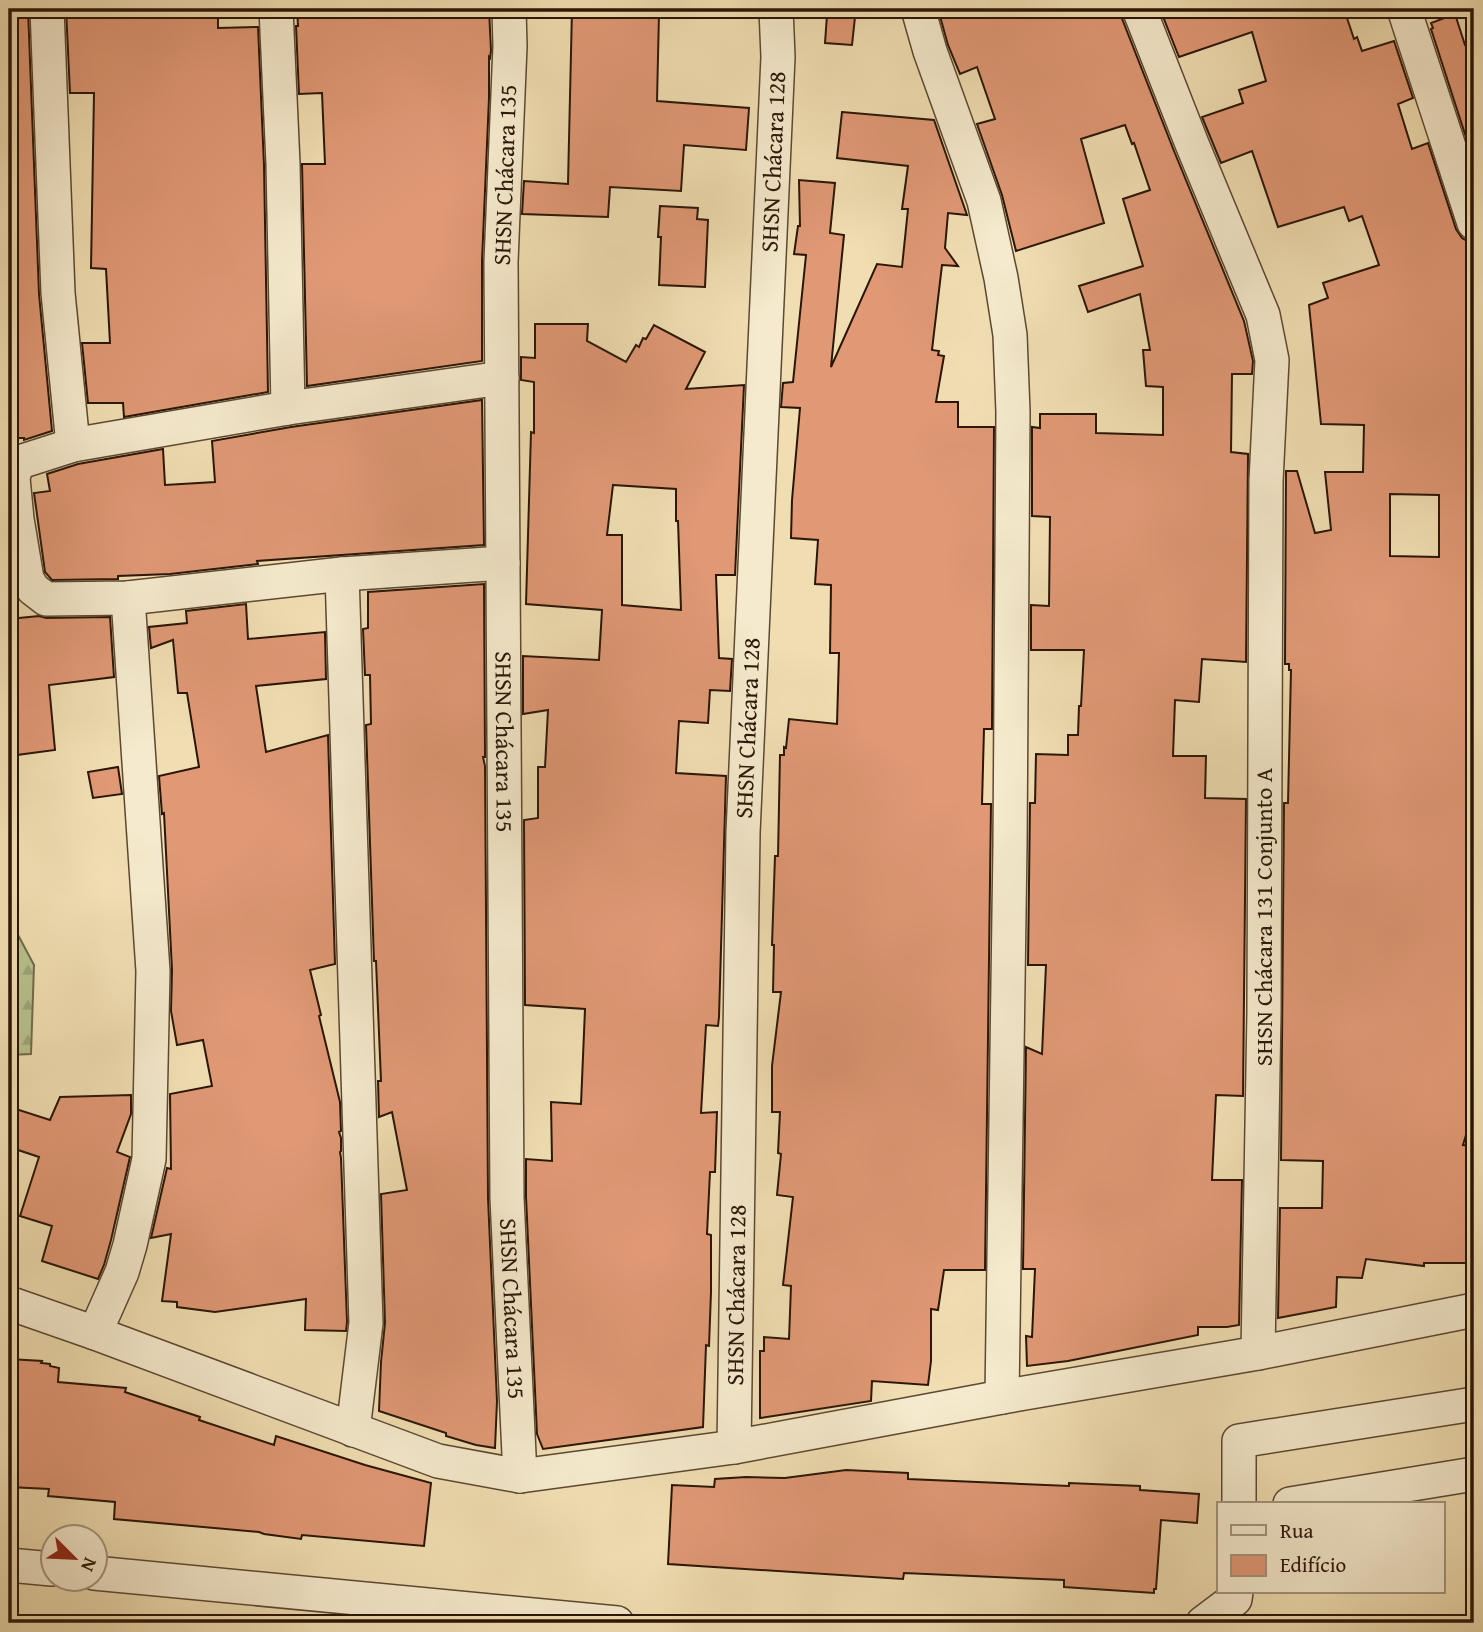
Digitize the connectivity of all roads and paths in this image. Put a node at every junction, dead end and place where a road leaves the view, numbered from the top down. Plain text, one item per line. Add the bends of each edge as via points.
1 (47, 9) edge
2 (276, 9) edge
3 (509, 9) edge
4 (776, 9) edge
5 (918, 9) edge
6 (1139, 9) edge
7 (1404, 9) edge
8 (1474, 223) edge
9 (502, 378) junction
10 (288, 408) junction
11 (72, 445) junction
12 (13, 517) edge
13 (503, 563) junction
14 (342, 574) junction
15 (21, 593) edge
16 (128, 598) junction
17 (9, 1303) edge
18 (1474, 1310) edge
19 (95, 1333) junction
20 (1258, 1353) junction
21 (1002, 1397) junction
22 (1474, 1404) edge
23 (353, 1430) junction
24 (734, 1447) junction
25 (1474, 1474) edge
26 (520, 1476) junction
27 (1239, 1502) edge
28 (1302, 1502) edge
29 (9, 1565) edge
30 (38, 1568) edge
31 (108, 1574) edge
32 (1236, 1594) edge
33 (617, 1623) edge
34 (1203, 1623) edge

1 - 11 street via 58,293
2 - 10 street
3 - 9 street, SHSN Chácara 135
4 - 24 street, SHSN Chácara 128 via 778,71 743,834
5 - 21 street via 984,201 1010,335 1010,845
6 - 20 street, SHSN Chácara 131 Conjunto A via 1263,316 1272,360 1266,481
7 - 8 street
9 - 10 street
9 - 13 street, SHSN Chácara 135
10 - 11 street
11 - 12 street via 23,460 16,467
12 - 15 street via 27,579
13 - 14 street
13 - 26 street, SHSN Chácara 135 via 507,1198
14 - 16 street
14 - 23 street via 366,1323
15 - 16 street via 46,599
16 - 19 street via 153,971 149,1159 122,1272
17 - 19 street
18 - 20 street
19 - 23 street
20 - 21 street
21 - 24 street
22 - 27 street via 1239,1441
23 - 26 street via 438,1461
24 - 26 street
25 - 28 street
29 - 30 street
31 - 33 street
32 - 34 street

